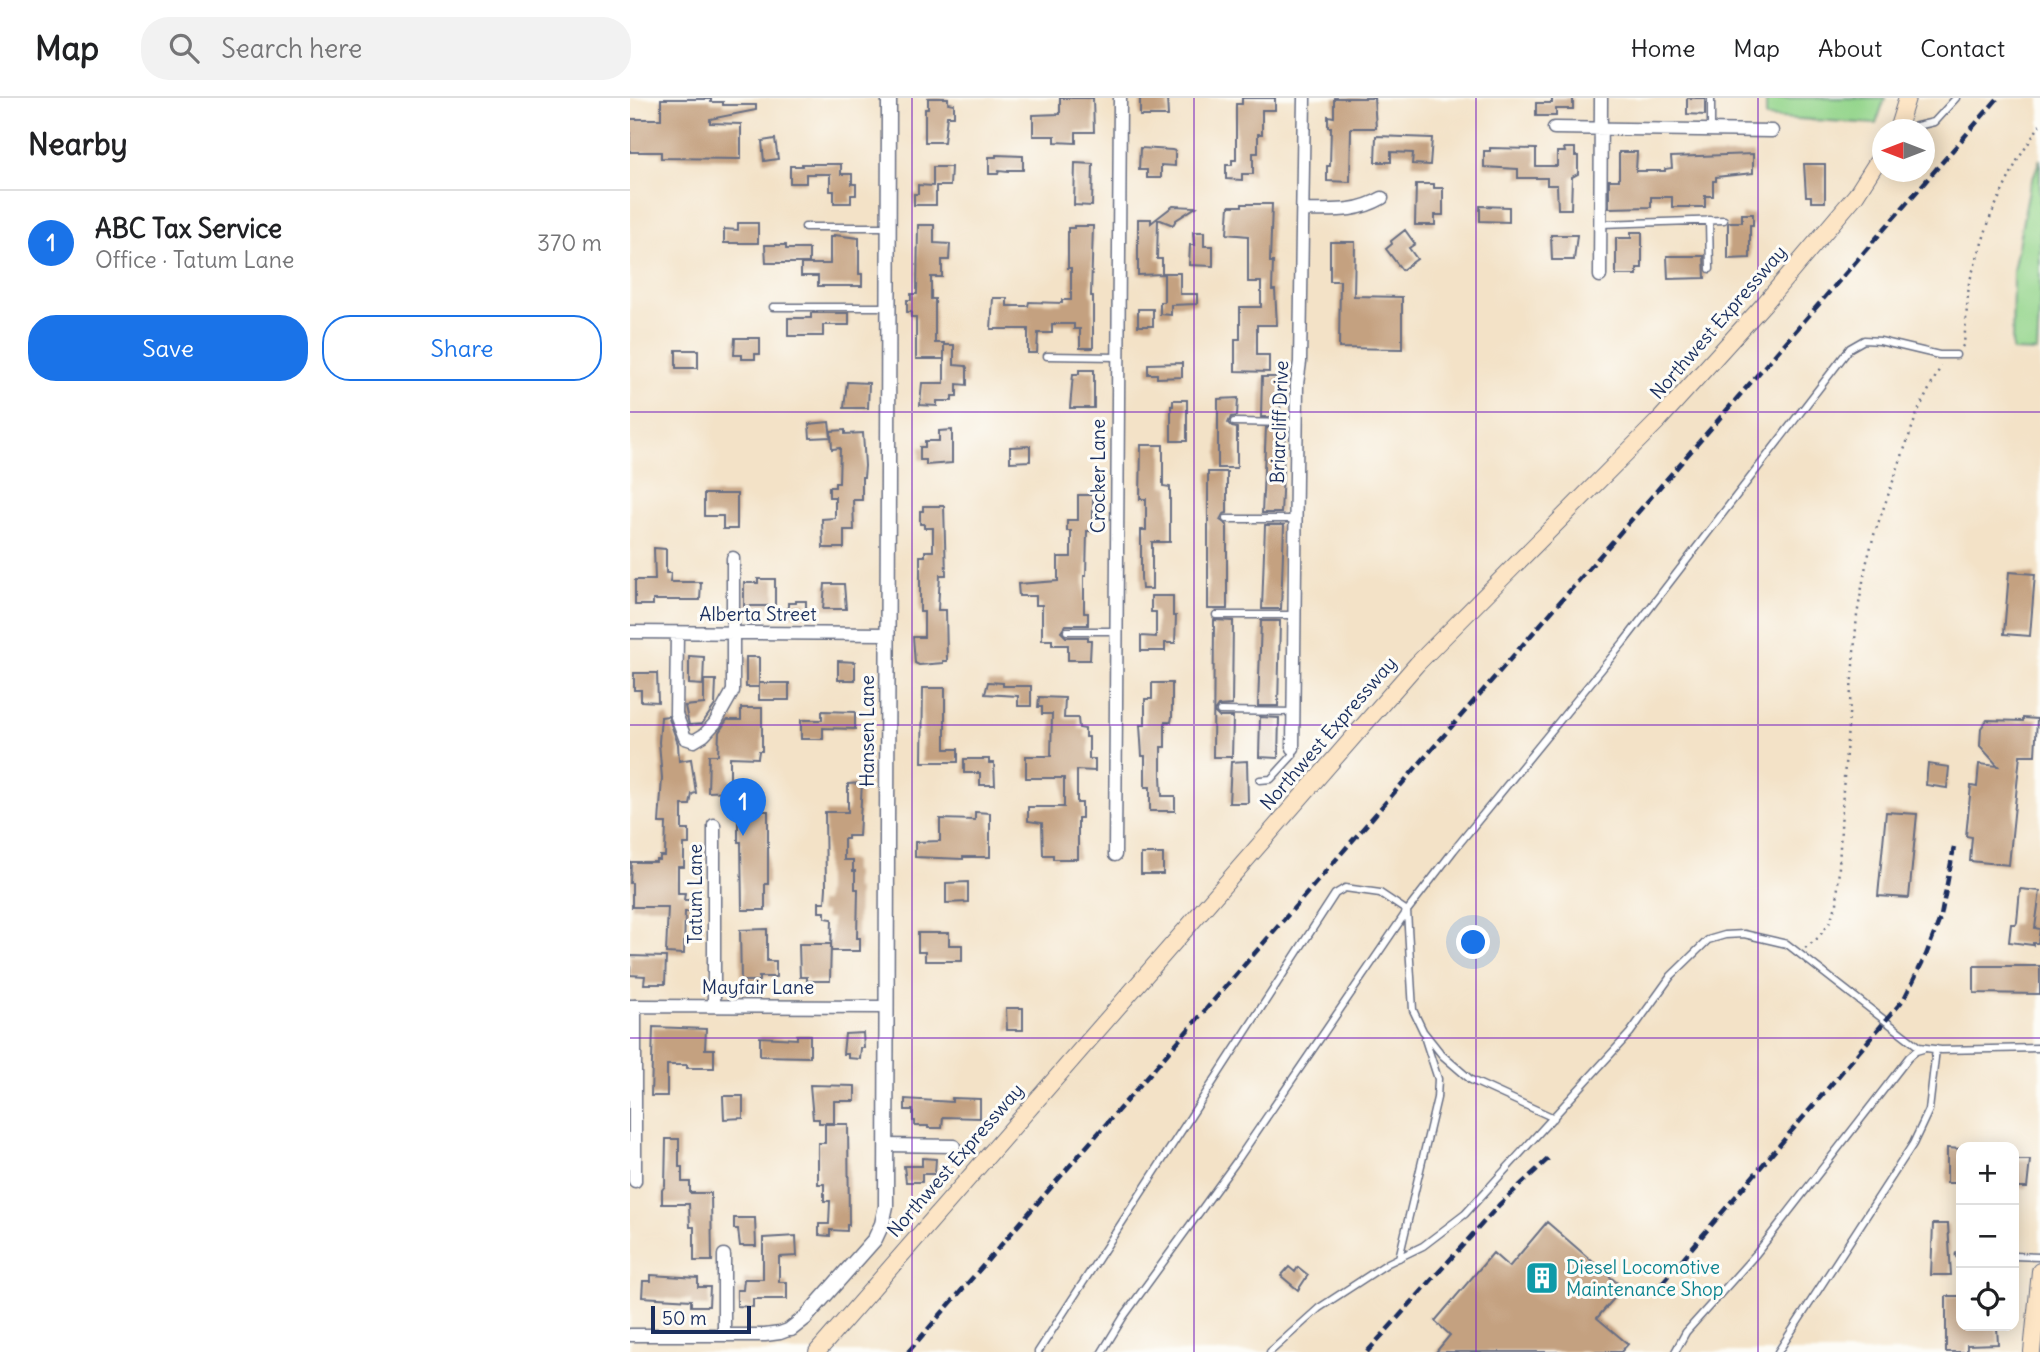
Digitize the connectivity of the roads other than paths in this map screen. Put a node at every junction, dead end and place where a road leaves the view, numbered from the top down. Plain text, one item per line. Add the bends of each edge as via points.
1 (889, 98) edge
2 (1119, 98) edge
3 (1304, 98) edge
4 (1601, 98) edge
5 (1711, 98) edge
6 (1907, 98) edge
7 (1956, 98) edge
8 (1901, 119) edge
9 (1935, 121) edge
10 (1554, 128) dead end
11 (1601, 131) junction
12 (1711, 131) junction
13 (1772, 131) dead end
14 (1872, 170) edge
15 (1382, 198) dead end
16 (1303, 210) junction
17 (1709, 220) junction
18 (1724, 220) dead end
19 (1601, 224) junction
20 (804, 227) dead end
21 (889, 227) junction
22 (1710, 269) dead end
23 (1600, 276) dead end
24 (774, 307) dead end
25 (888, 307) junction
26 (1956, 355) road end
27 (1047, 356) dead end
28 (1118, 357) junction
29 (1234, 422) dead end
30 (1296, 423) junction
31 (1226, 519) dead end
32 (1296, 519) junction
33 (733, 558) dead end
34 (1216, 615) dead end
35 (1294, 615) junction
36 (1067, 631) dead end
37 (1116, 631) junction
38 (630, 632) edge
39 (677, 632) junction
40 (733, 633) junction
41 (886, 634) junction
42 (1220, 711) dead end
43 (1294, 712) junction
44 (1293, 748) joint
45 (1260, 780) dead end
46 (714, 825) dead end
47 (1115, 855) dead end
48 (1407, 911) junction
49 (714, 1005) junction
50 (633, 1006) edge
51 (886, 1007) junction
52 (1423, 1031) junction
53 (2040, 1048) edge
54 (1933, 1049) junction
55 (1554, 1118) junction
56 (886, 1145) junction
57 (954, 1146) dead end
58 (635, 1181) dead end
59 (724, 1255) dead end
60 (2019, 1256) edge
61 (2040, 1257) edge
62 (1399, 1258) junction
63 (2040, 1271) edge
64 (2039, 1301) edge
65 (791, 1329) joint
66 (630, 1335) edge
67 (724, 1335) junction
68 (817, 1352) edge
69 (1038, 1352) edge
70 (1102, 1352) edge
71 (1270, 1352) edge
72 (1675, 1352) edge
73 (1778, 1352) edge
74 (2032, 1352) edge

1 - 21 street, Hansen Lane
2 - 28 street, Crocker Lane
3 - 16 street, Briarcliff Drive
4 - 11 street
5 - 12 lane
6 - 8 main road
7 - 9 lane
10 - 11 street
11 - 12 street
11 - 19 street
12 - 13 street
14 - 68 main road, Northwest Expressway via 1764,304 1659,420 1417,664
15 - 16 street via 1348,210
16 - 30 street, Briarcliff Drive
17 - 18 lane
17 - 19 lane
17 - 22 lane
19 - 23 street
20 - 21 lane
21 - 25 street, Hansen Lane
24 - 25 lane
25 - 41 street, Hansen Lane
26 - 48 lane via 1872,340 1850,348 1623,643
27 - 28 lane
28 - 37 street, Crocker Lane
29 - 30 lane
30 - 32 street, Briarcliff Drive
31 - 32 lane
32 - 35 street, Briarcliff Drive
33 - 40 street
34 - 35 lane
35 - 43 street, Briarcliff Drive
36 - 37 lane
37 - 47 street, Crocker Lane
38 - 39 street, Alberta Street
39 - 40 street, Alberta Street
39 - 40 street via 676,714 685,738 694,741 715,723 732,694
40 - 41 street, Alberta Street
41 - 51 street, Hansen Lane
42 - 43 lane
43 - 44 street, Briarcliff Drive
44 - 45 lane via 1293,755 1271,779
46 - 49 street, Tatum Lane
48 - 52 lane via 1413,1010
48 - 69 lane via 1380,893 1345,888 1335,894
48 - 70 lane
49 - 50 street, Mayfair Lane
49 - 51 street, Mayfair Lane
50 - 58 street
51 - 56 street, Hansen Lane
52 - 55 lane via 1471,1080
52 - 62 lane via 1438,1079 1437,1098
53 - 54 lane
54 - 55 lane via 1914,1044 1800,952 1779,941 1725,935 1696,949 1630,1033
54 - 72 lane via 1909,1057 1756,1254 1686,1332
54 - 73 lane via 1929,1110 1913,1144
55 - 62 lane via 1465,1214
56 - 57 street
56 - 65 street, Hansen Lane via 886,1206 875,1238
59 - 67 street
60 - 61 lane
62 - 71 lane via 1319,1308
63 - 64 main road
64 - 74 main road
65 - 67 street via 765,1335
66 - 67 street

